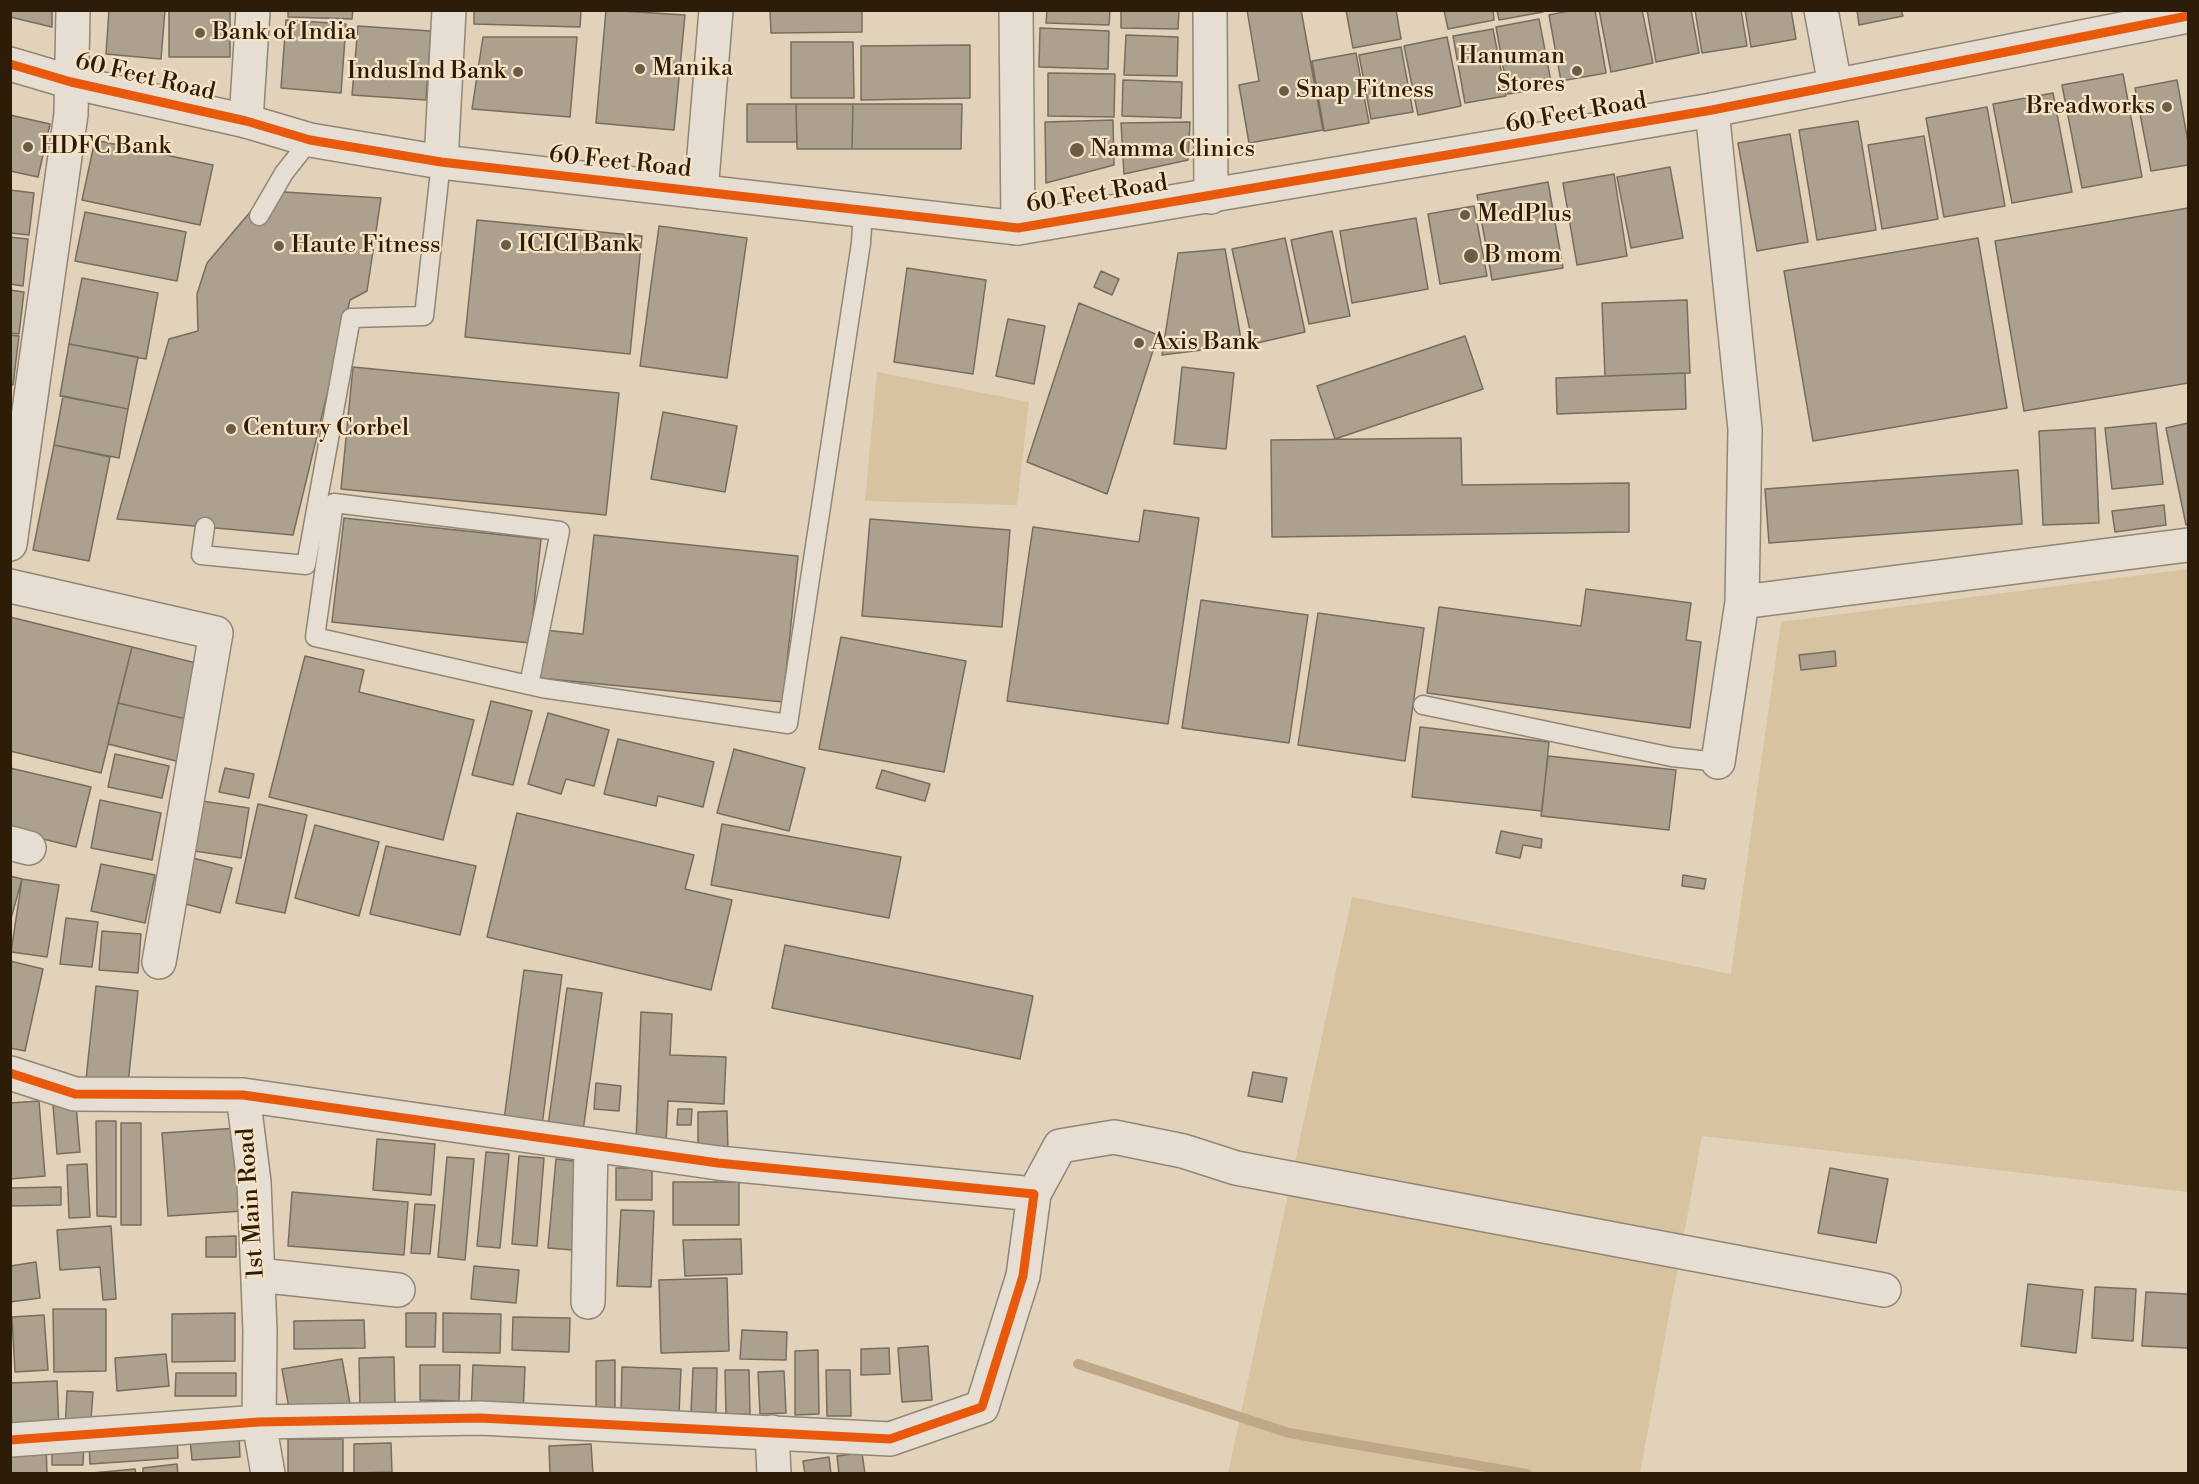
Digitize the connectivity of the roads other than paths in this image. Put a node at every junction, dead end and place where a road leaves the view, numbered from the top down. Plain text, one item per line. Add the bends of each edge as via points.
1 (73, 10) edge
2 (253, 10) edge
3 (449, 10) edge
4 (716, 10) edge
5 (1016, 10) edge
6 (1210, 10) edge
7 (1821, 10) edge
8 (2188, 16) edge
9 (10, 64) edge
10 (71, 82) junction
11 (1835, 85) junction
12 (1712, 110) junction
13 (246, 121) junction
14 (310, 140) junction
15 (441, 162) junction
16 (701, 192) junction
17 (1211, 197) junction
18 (863, 210) junction
19 (260, 216) dead end
20 (1018, 228) junction
21 (205, 527) dead end
22 (10, 544) edge
23 (2188, 545) edge
24 (10, 586) edge
25 (1742, 602) junction
26 (529, 685) junction
27 (1423, 705) dead end
28 (1718, 762) joint
29 (159, 962) dead end
30 (10, 1073) edge
31 (243, 1095) junction
32 (591, 1145) junction
33 (1034, 1194) junction
34 (258, 1275) junction
35 (398, 1290) dead end
36 (1884, 1290) dead end
37 (588, 1302) dead end
38 (259, 1422) junction
39 (772, 1432) junction
40 (10, 1440) edge
41 (268, 1473) edge
42 (774, 1473) edge

1 - 10 street
2 - 13 street
3 - 15 street
4 - 16 street
5 - 20 street
6 - 17 street
7 - 11 street
8 - 11 street, 60 Feet Road
9 - 10 street, 60 Feet Road
10 - 13 street, 60 Feet Road
10 - 22 street via 71,114
11 - 12 street, 60 Feet Road
12 - 17 street, 60 Feet Road
12 - 25 street via 1745,429
13 - 14 street, 60 Feet Road
14 - 15 street, 60 Feet Road
14 - 19 lane
15 - 16 street, 60 Feet Road
15 - 21 lane via 424,316 351,318 306,565 201,555
16 - 18 street, 60 Feet Road
17 - 20 street, 60 Feet Road
18 - 20 street, 60 Feet Road
18 - 26 lane via 788,724
23 - 25 street
24 - 29 street via 216,633
25 - 28 street
26 - 26 lane via 315,637 334,503 560,531
27 - 28 lane via 1672,757
30 - 31 street, 1st Main Road via 75,1094
31 - 32 street
31 - 34 street, 1st Main Road via 254,1182
32 - 33 street via 718,1163
32 - 37 street
33 - 36 street via 1060,1146 1114,1137 1183,1151 1236,1168
33 - 39 street via 1023,1276 982,1407 891,1439
34 - 35 street
34 - 38 street, 1st Main Road
38 - 39 street via 480,1418
38 - 40 street
38 - 41 street, 1st Main Road
39 - 42 street

